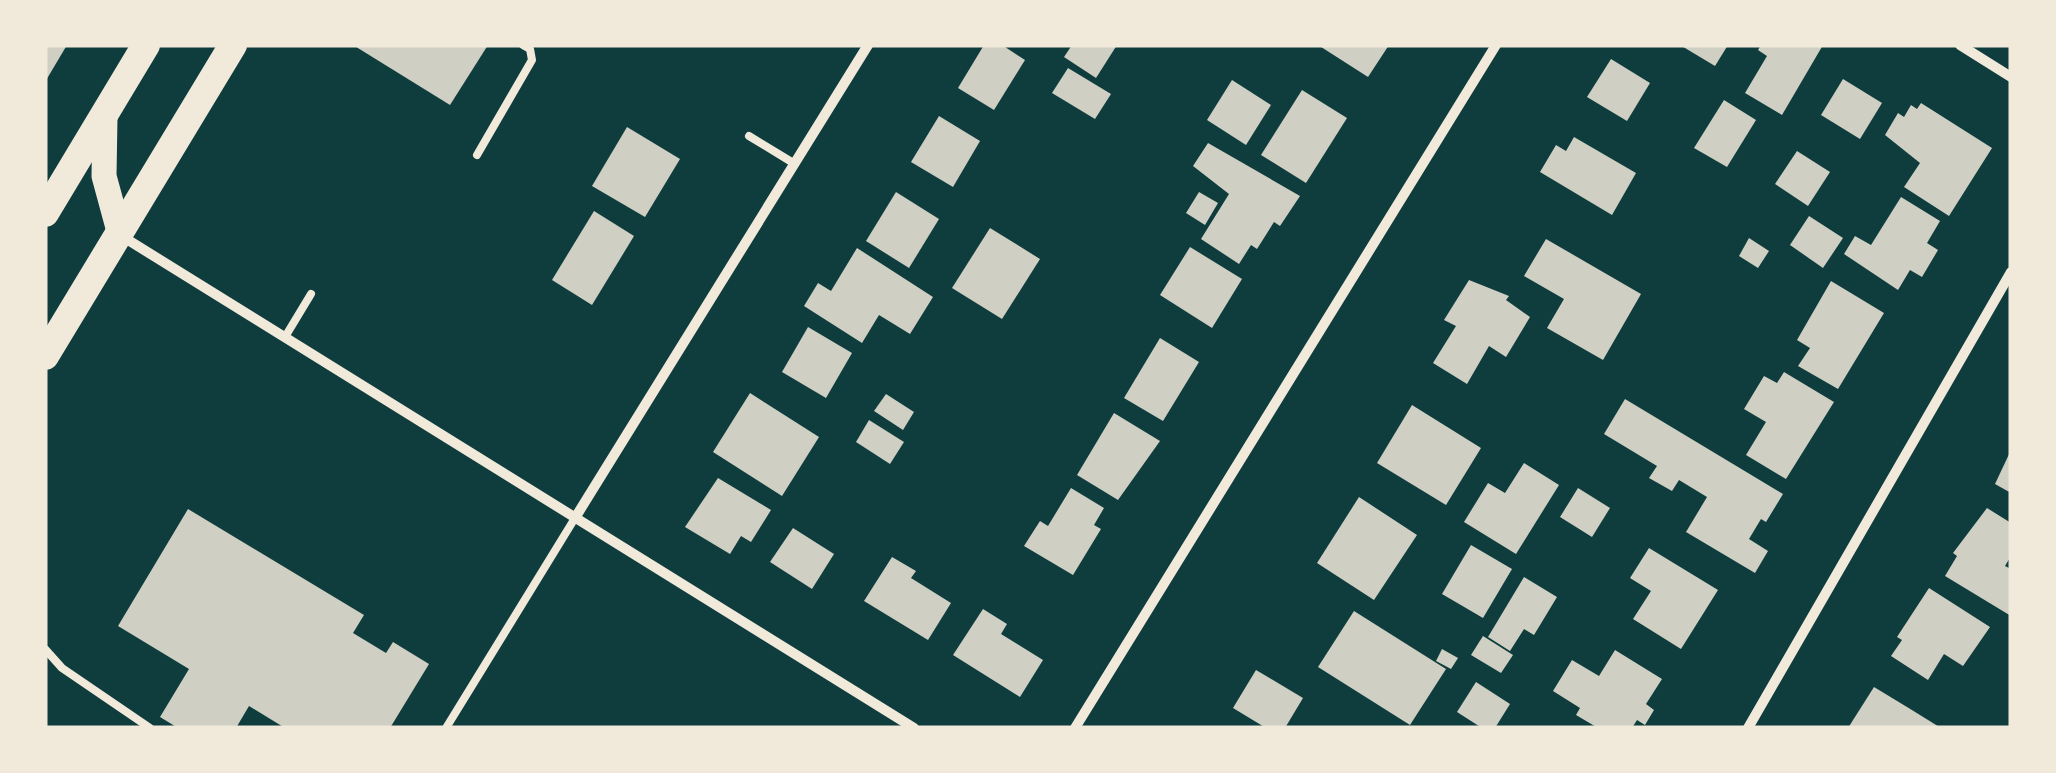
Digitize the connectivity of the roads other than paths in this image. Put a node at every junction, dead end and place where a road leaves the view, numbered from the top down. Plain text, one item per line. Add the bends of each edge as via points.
1 (146, 45) edge
2 (232, 45) edge
3 (523, 45) edge
4 (868, 45) edge
5 (1496, 45) edge
6 (1960, 45) edge
7 (2011, 76) edge
8 (104, 116) junction
9 (749, 136) dead end
10 (477, 155) dead end
11 (795, 164) junction
12 (45, 212) edge
13 (120, 235) junction
14 (2011, 272) edge
15 (312, 294) dead end
16 (285, 337) junction
17 (45, 356) edge
18 (575, 518) junction
19 (45, 649) edge
20 (150, 728) edge
21 (446, 728) edge
22 (914, 728) edge
23 (1075, 728) edge
24 (1748, 728) edge

1 - 8 highway
2 - 13 highway
3 - 10 lane via 532,60
4 - 11 street
5 - 23 street
6 - 7 street
8 - 12 highway
8 - 13 main road via 104,176
9 - 11 lane
11 - 18 street
13 - 16 street
13 - 17 highway
14 - 24 street
15 - 16 lane
16 - 18 street
18 - 21 lane
18 - 22 street
19 - 20 lane

